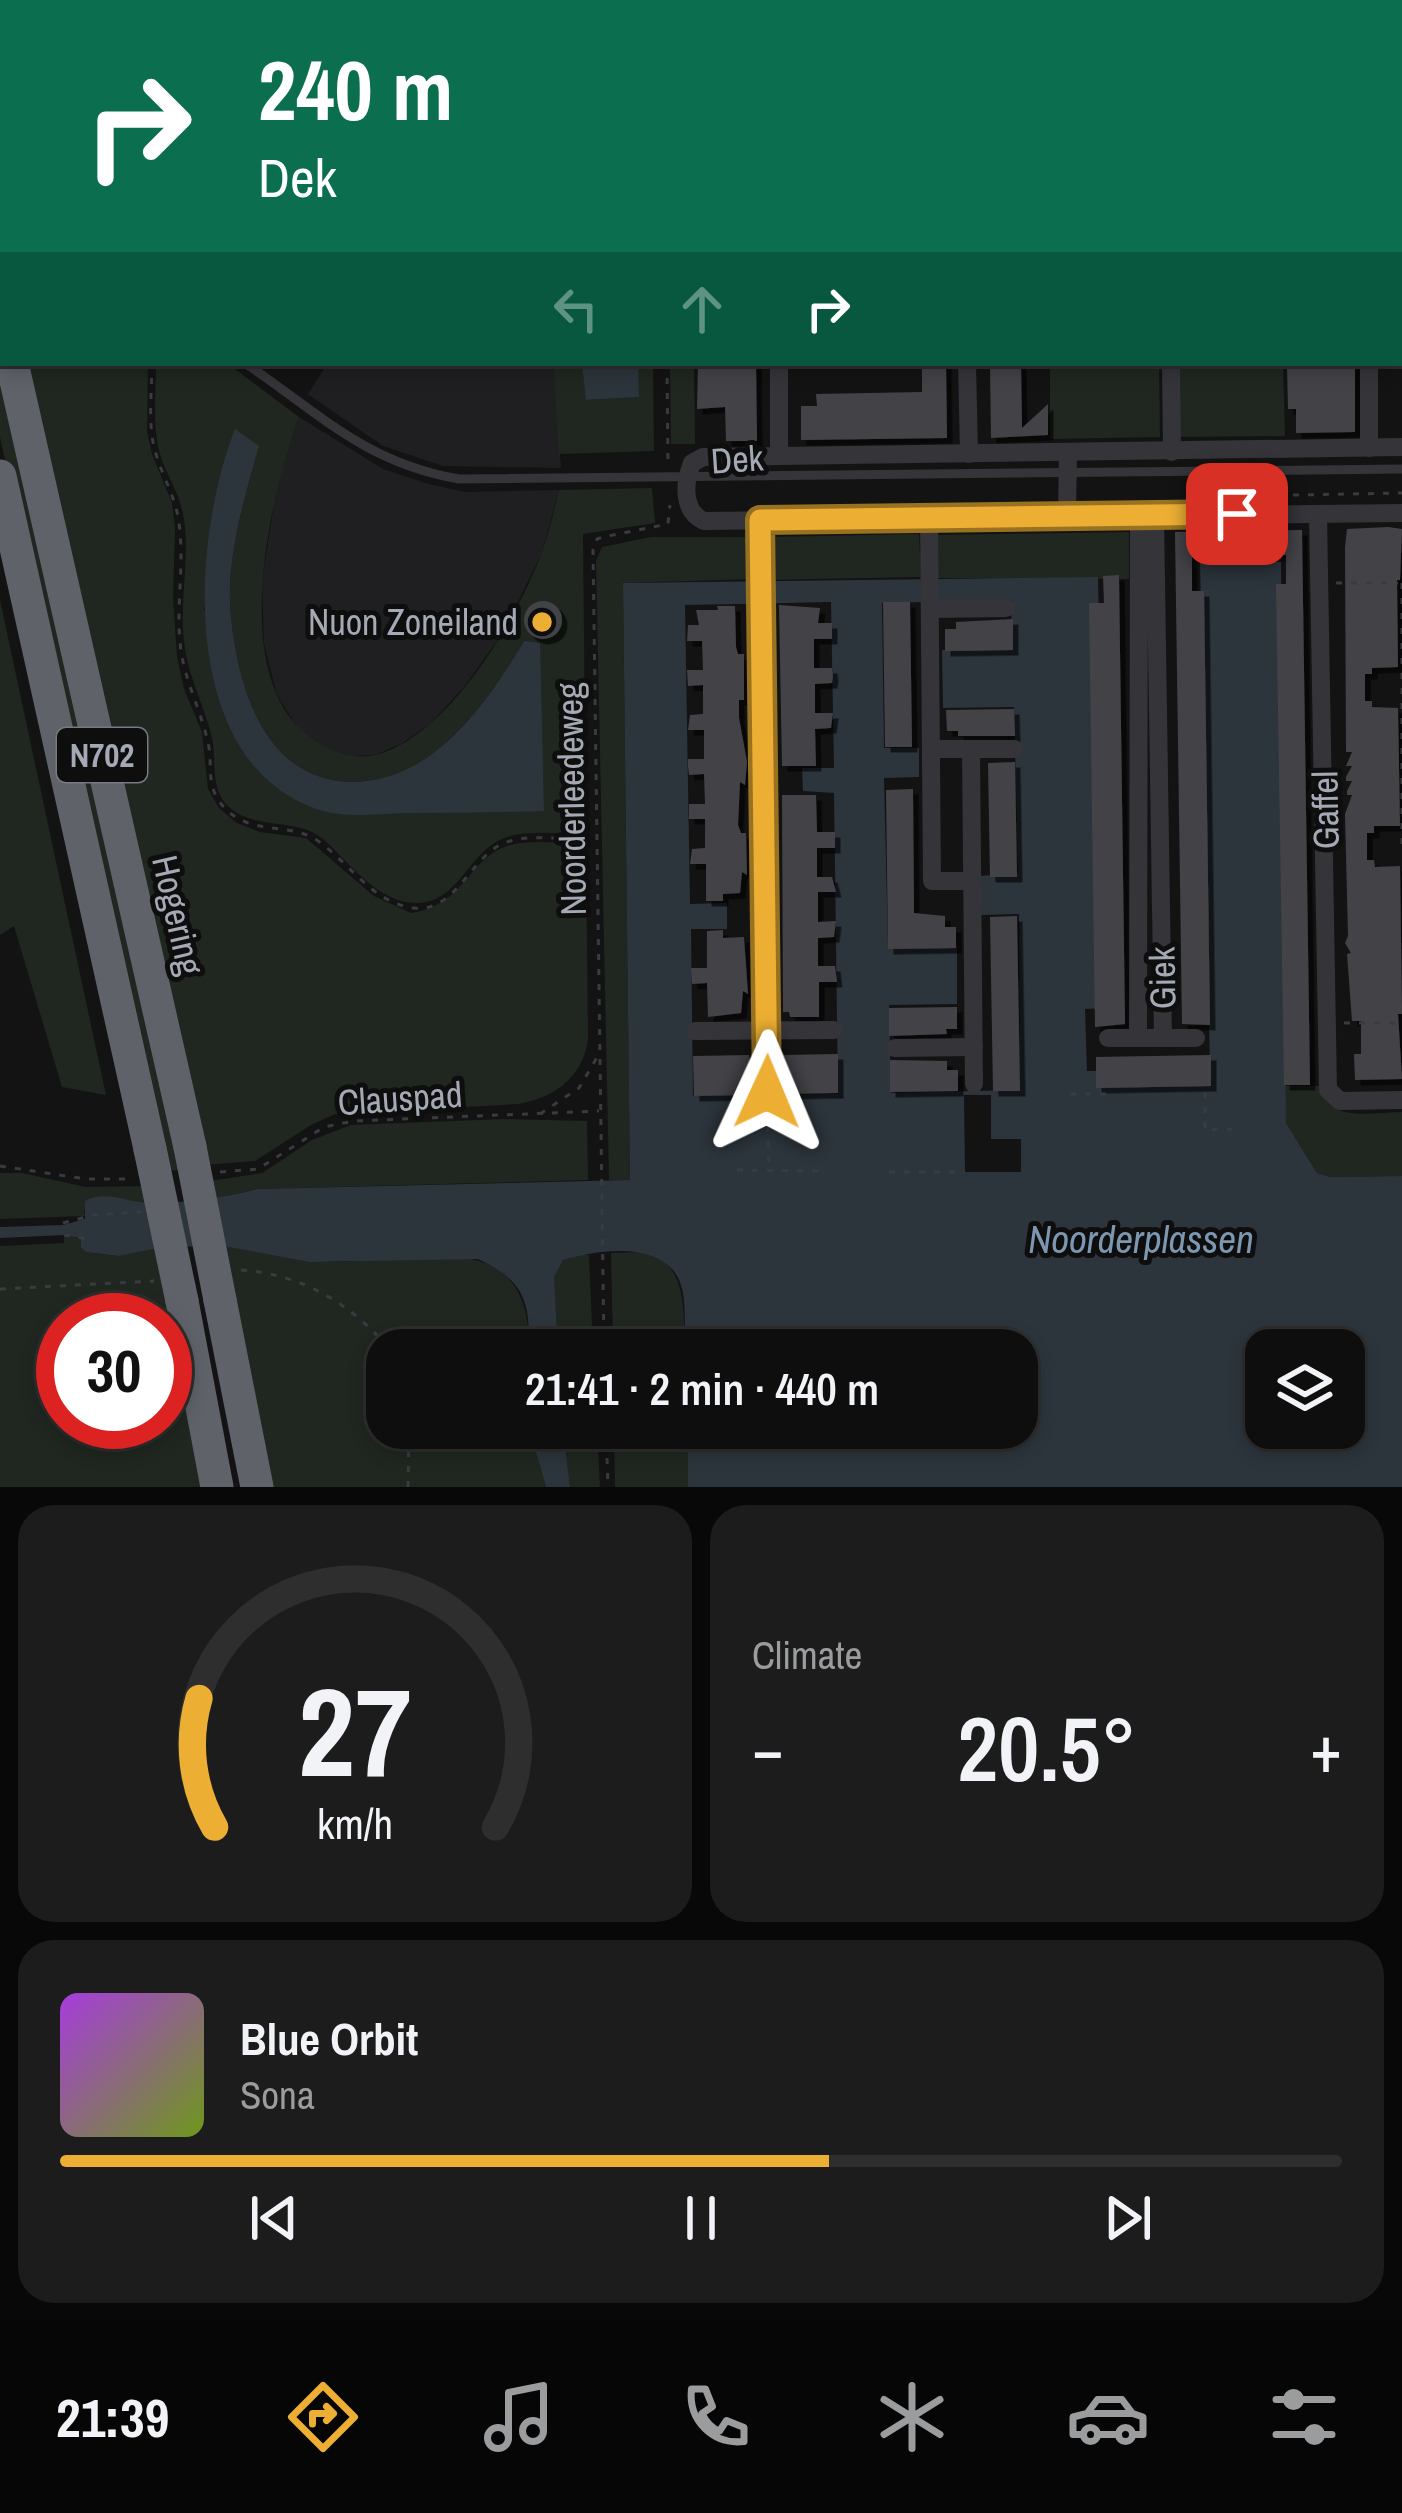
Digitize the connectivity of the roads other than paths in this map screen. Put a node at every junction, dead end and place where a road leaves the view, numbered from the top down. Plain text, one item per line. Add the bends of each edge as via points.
1 (13, 366) edge
2 (249, 366) edge
3 (778, 366) edge
4 (967, 366) edge
5 (1171, 366) edge
6 (1369, 366) edge
7 (1402, 447) edge
8 (1369, 448) junction
9 (1068, 452) junction
10 (1172, 452) junction
11 (969, 454) junction
12 (779, 457) junction
13 (1402, 469) edge
14 (1068, 473) junction
15 (0, 476) edge
16 (678, 478) junction
17 (1402, 513) edge
18 (1318, 514) junction
19 (1147, 515) junction
20 (1067, 516) junction
21 (929, 518) junction
22 (760, 520) junction
23 (930, 606) junction
24 (1006, 608) dead end
25 (931, 749) junction
26 (971, 749) junction
27 (1014, 749) dead end
28 (972, 881) junction
29 (768, 1030) junction
30 (834, 1030) dead end
31 (694, 1031) dead end
32 (1108, 1038) dead end
33 (1138, 1038) junction
34 (1163, 1038) junction
35 (1196, 1038) dead end
36 (974, 1047) junction
37 (896, 1048) dead end
38 (974, 1084) dead end
39 (767, 1092) road end
40 (1402, 1100) edge
41 (217, 1487) edge
42 (257, 1487) edge

1 - 42 highway, Hogering / N702, bridge via 228,1285
2 - 16 lane via 371,453 428,473
3 - 12 street
4 - 11 street
5 - 10 street
6 - 8 street
7 - 8 street, Dek
8 - 10 street, Dek
9 - 10 street, Dek
9 - 11 street, Dek
9 - 14 street
11 - 12 street, Dek
12 - 16 street, Dek via 704,457
13 - 14 lane
14 - 16 lane
14 - 20 street
15 - 41 highway, N702, bridge
16 - 22 street, Dek via 698,520
17 - 18 street, Dek
18 - 19 street, Dek
18 - 40 street, Gaffel via 1328,1090 1340,1101
19 - 20 street, Dek
19 - 33 street, Giek
19 - 34 street, Giek
20 - 21 street, Dek
21 - 22 street, Dek
21 - 23 street
22 - 29 street
23 - 24 street
23 - 25 street
25 - 26 street
25 - 28 street via 932,881
26 - 27 street
26 - 28 street
28 - 36 street
29 - 30 street
29 - 31 street
29 - 39 street
32 - 33 street
33 - 34 street, Giek
34 - 35 street
36 - 37 street
36 - 38 street

